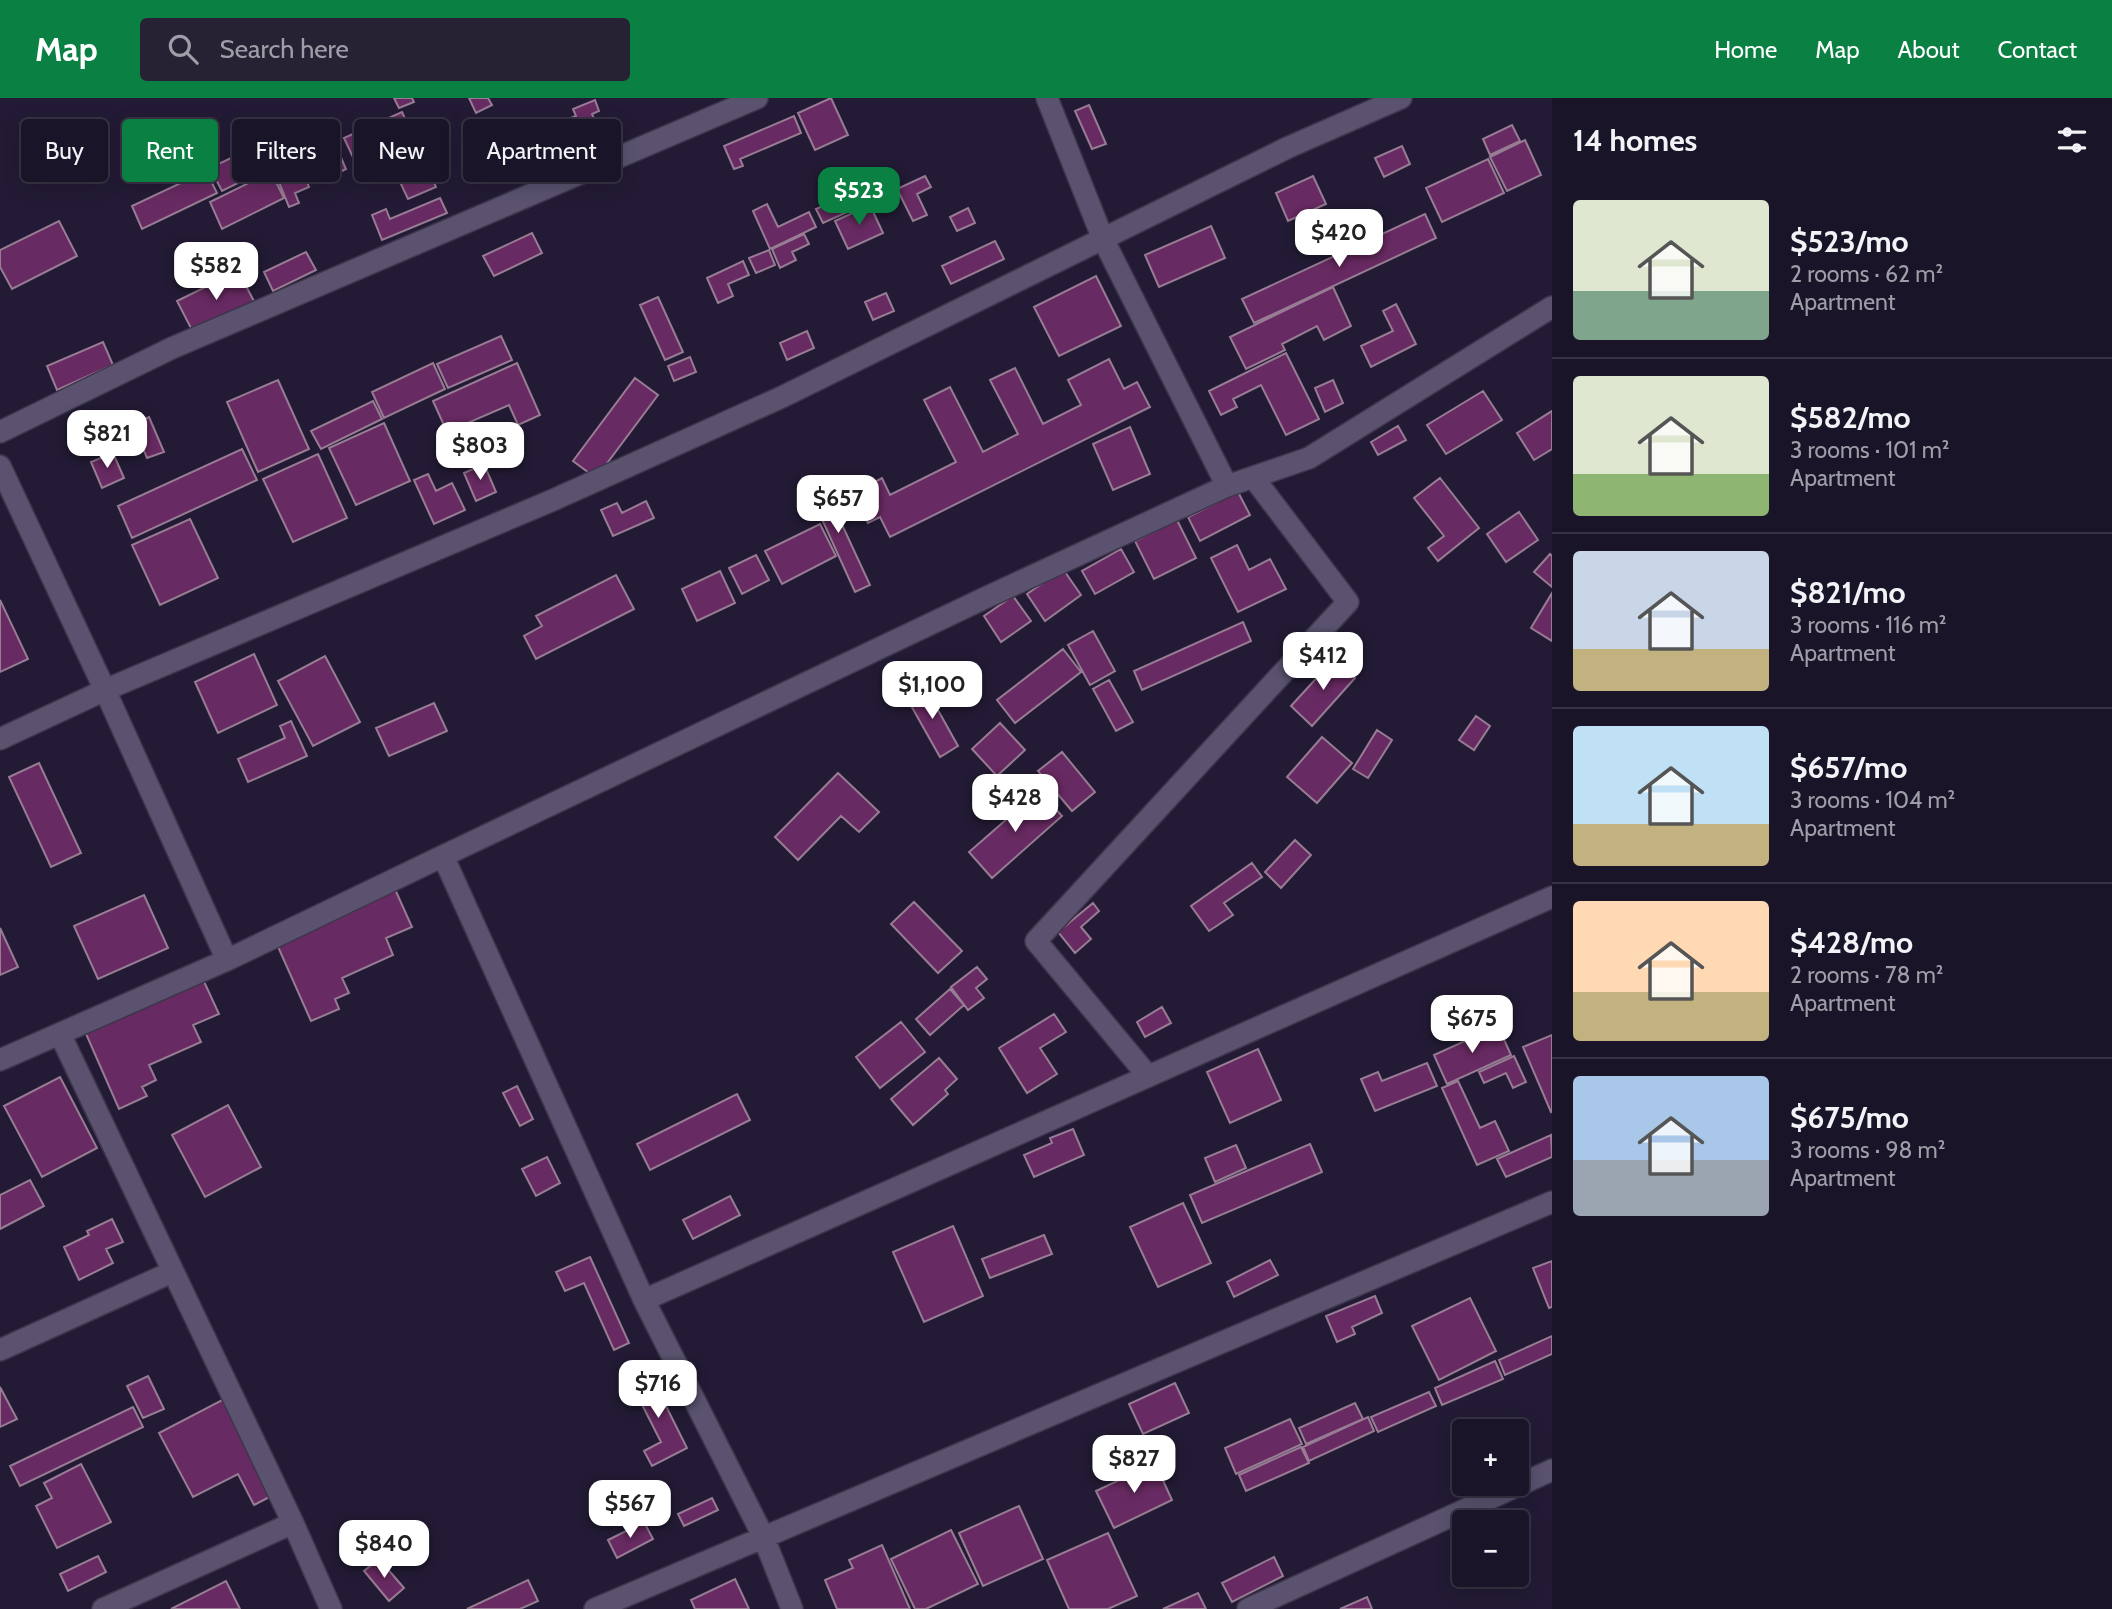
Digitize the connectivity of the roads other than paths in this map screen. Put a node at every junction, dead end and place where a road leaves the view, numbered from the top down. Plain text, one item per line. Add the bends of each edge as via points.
1 (757, 98) edge
2 (1047, 98) edge
3 (1401, 98) edge
4 (1103, 239) junction
5 (1552, 307) edge
6 (0, 432) edge
7 (0, 466) edge
8 (1253, 477) junction
9 (1227, 486) junction
10 (105, 690) junction
11 (0, 739) edge
12 (443, 856) junction
13 (1552, 897) edge
14 (227, 960) junction
15 (60, 1034) junction
16 (0, 1060) edge
17 (1148, 1076) junction
18 (1552, 1202) edge
19 (172, 1272) junction
20 (644, 1300) junction
21 (0, 1350) edge
22 (1552, 1470) edge
23 (293, 1523) junction
24 (763, 1536) junction
25 (103, 1609) edge
26 (331, 1609) edge
27 (596, 1609) edge
28 (792, 1609) edge
29 (1248, 1609) edge

1 - 6 street via 172,348
2 - 4 street
3 - 4 street via 1289,147
4 - 9 street
4 - 10 street via 782,397
5 - 8 street via 1309,458
7 - 10 street
8 - 9 street
8 - 17 street via 1348,602 1036,941
9 - 12 street
10 - 11 street
10 - 14 street
12 - 14 street
12 - 20 street
13 - 17 street
14 - 15 street
15 - 16 street
15 - 19 street
17 - 20 street
18 - 24 street
19 - 21 street
19 - 23 street
20 - 24 street
22 - 29 street
23 - 25 street
23 - 26 street
24 - 27 street
24 - 28 street

